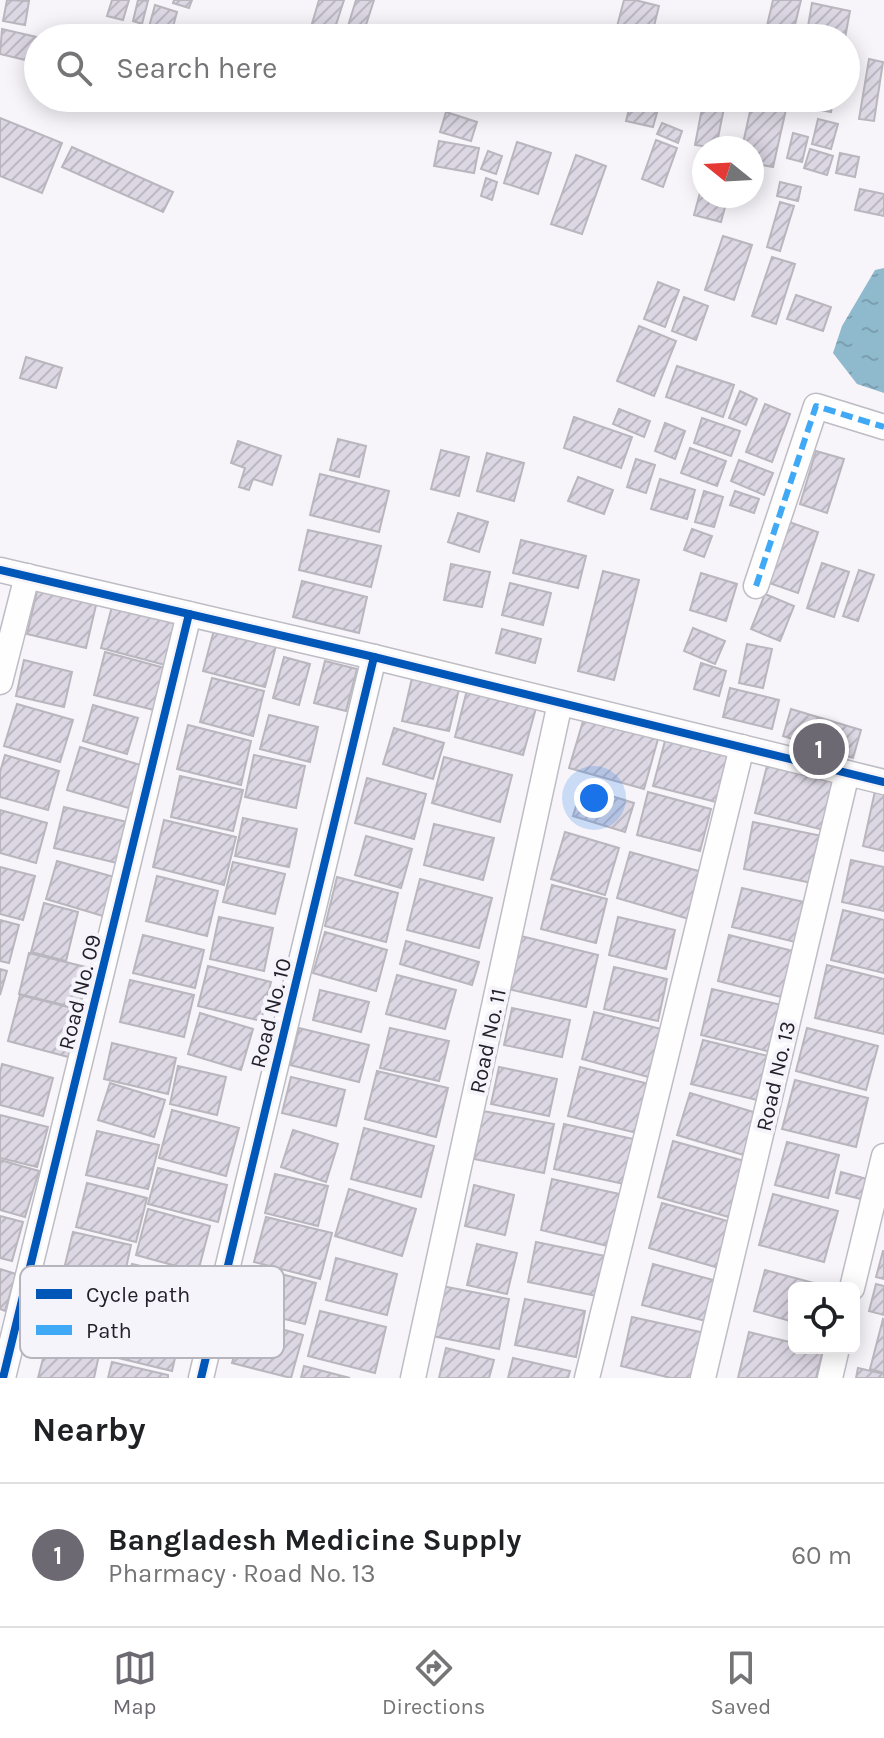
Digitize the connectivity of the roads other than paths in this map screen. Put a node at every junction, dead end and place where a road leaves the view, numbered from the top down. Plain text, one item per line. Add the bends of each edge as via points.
1 (884, 427) edge
2 (0, 570) edge
3 (27, 576) junction
4 (756, 586) dead end
5 (189, 614) junction
6 (374, 657) junction
7 (0, 682) edge
8 (560, 703) junction
9 (742, 747) junction
10 (847, 773) junction
11 (884, 782) edge
12 (884, 1156) edge
13 (30, 1266) edge
14 (228, 1266) edge
15 (853, 1282) edge
16 (20, 1308) edge
17 (836, 1354) edge
18 (206, 1358) edge
19 (3, 1378) edge
20 (201, 1378) edge
21 (413, 1378) edge
22 (587, 1378) edge
23 (703, 1378) edge
24 (830, 1378) edge

1 - 4 street via 816,406
2 - 3 street
3 - 5 street
3 - 7 street
5 - 6 street
5 - 13 street, Road No. 09
6 - 8 street
6 - 14 street, Road No. 10
8 - 9 street
8 - 21 street, Road No. 11
9 - 10 street
9 - 22 street
10 - 11 street
10 - 23 street, Road No. 13
12 - 15 street
16 - 19 street, Road No. 09
17 - 24 street
18 - 20 street, Road No. 10

